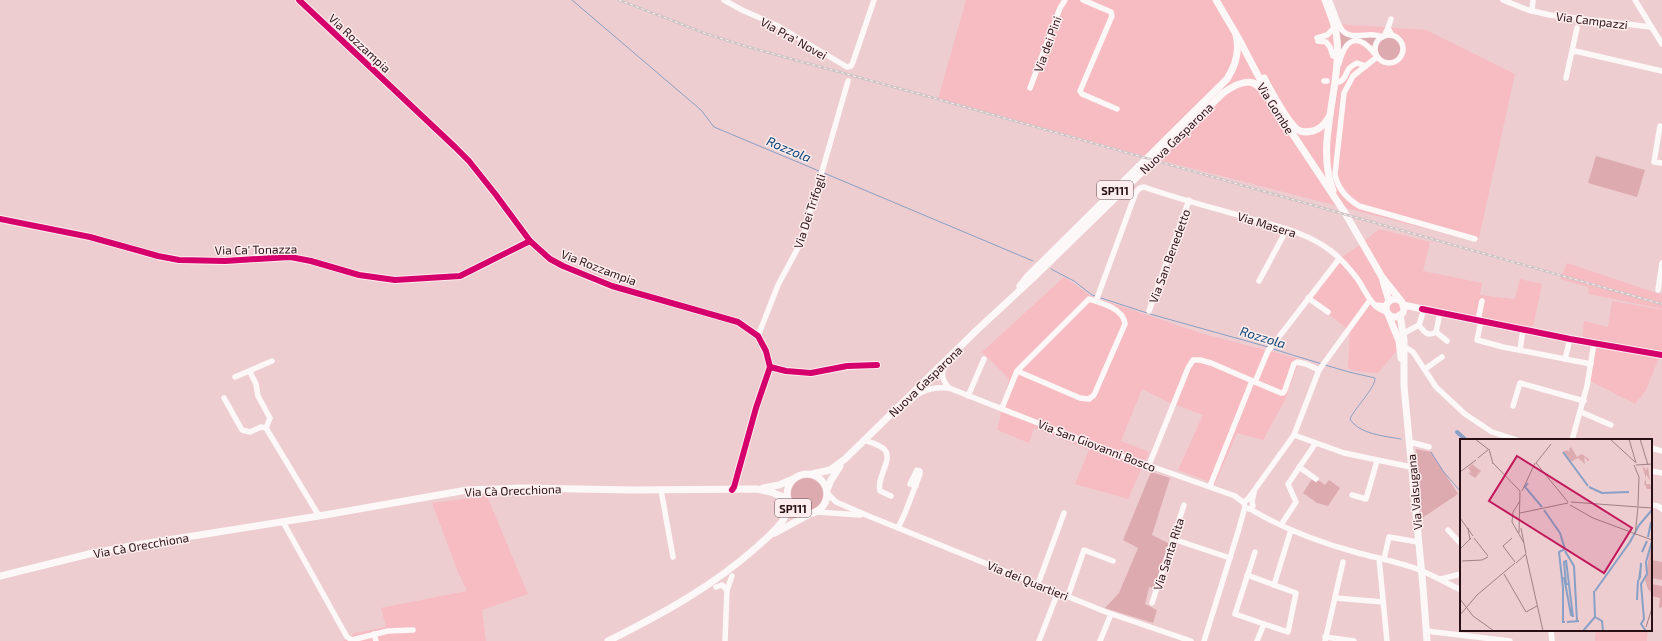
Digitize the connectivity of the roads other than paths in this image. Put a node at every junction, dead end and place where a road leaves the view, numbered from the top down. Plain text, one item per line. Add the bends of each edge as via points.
1 (299, 0) edge
2 (724, 0) edge
3 (874, 0) edge
4 (1066, 0) edge
5 (1083, 0) edge
6 (1216, 0) edge
7 (1324, 0) edge
8 (1329, 0) edge
9 (1503, 0) edge
10 (1533, 0) edge
11 (1635, 0) edge
12 (1532, 11) junction
13 (1391, 19) dead end
14 (1334, 25) junction
15 (1388, 28) junction
16 (1577, 28) dead end
17 (1652, 28) junction
18 (1392, 35) junction
19 (1383, 36) junction
20 (1238, 37) junction
21 (1662, 44) edge
22 (1572, 53) junction
23 (1333, 56) junction
24 (1376, 56) junction
25 (1366, 66) junction
26 (1662, 71) edge
27 (1258, 78) junction
28 (1566, 78) dead end
29 (1337, 79) junction
30 (848, 81) dead end
31 (1030, 88) dead end
32 (1271, 90) junction
33 (1223, 93) junction
34 (1332, 96) junction
35 (1117, 109) dead end
36 (1280, 115) junction
37 (1329, 116) junction
38 (1660, 126) dead end
39 (1319, 129) junction
40 (1291, 132) junction
41 (1662, 163) edge
42 (1189, 200) junction
43 (1338, 203) junction
44 (0, 219) edge
45 (1286, 229) junction
46 (1475, 239) dead end
47 (530, 241) junction
48 (1339, 258) junction
49 (1662, 263) edge
50 (1382, 277) junction
51 (1259, 282) dead end
52 (1658, 290) dead end
53 (1394, 291) junction
54 (1097, 298) junction
55 (1308, 298) junction
56 (1370, 300) junction
57 (1482, 301) dead end
58 (1006, 303) junction
59 (1388, 308) junction
60 (1402, 308) junction
61 (1423, 309) junction
62 (1149, 311) dead end
63 (1328, 312) dead end
64 (1440, 313) junction
65 (1480, 321) junction
66 (1419, 325) junction
67 (978, 329) junction
68 (1524, 329) junction
69 (1436, 332) junction
70 (1401, 335) junction
71 (758, 336) junction
72 (1570, 339) junction
73 (1447, 341) dead end
74 (1594, 343) junction
75 (1405, 348) junction
76 (1520, 350) junction
77 (1662, 355) edge
78 (1442, 357) dead end
79 (984, 359) dead end
80 (1565, 359) junction
81 (272, 361) dead end
82 (1591, 364) junction
83 (877, 365) dead end
84 (1321, 366) junction
85 (770, 367) junction
86 (1403, 368) junction
87 (1425, 369) junction
88 (250, 372) junction
89 (1017, 372) junction
90 (235, 377) dead end
91 (1254, 382) junction
92 (948, 388) junction
93 (968, 396) junction
94 (224, 398) dead end
95 (1584, 401) junction
96 (1513, 406) dead end
97 (1002, 408) junction
98 (1581, 412) junction
99 (1611, 425) dead end
100 (266, 428) junction
101 (877, 428) junction
102 (1294, 435) junction
103 (1514, 439) edge
104 (1572, 439) edge
105 (864, 440) junction
106 (1410, 442) junction
107 (1315, 444) junction
108 (1429, 447) dead end
109 (1652, 448) edge
110 (1662, 451) edge
111 (845, 459) junction
112 (1376, 461) junction
113 (1149, 466) junction
114 (1299, 467) junction
115 (1411, 467) junction
116 (1652, 471) edge
117 (1662, 473) edge
118 (812, 474) junction
119 (796, 477) junction
120 (1316, 479) dead end
121 (916, 486) dead end
122 (1210, 486) junction
123 (661, 490) junction
124 (732, 490) junction
125 (757, 490) junction
126 (828, 492) junction
127 (1352, 495) dead end
128 (891, 496) dead end
129 (788, 501) junction
130 (1248, 504) junction
131 (1184, 505) dead end
132 (1652, 505) edge
133 (1662, 509) edge
134 (817, 512) junction
135 (1064, 513) dead end
136 (808, 514) junction
137 (866, 515) junction
138 (319, 516) junction
139 (283, 522) junction
140 (1281, 525) junction
141 (898, 528) junction
142 (1291, 530) junction
143 (1448, 530) dead end
144 (766, 538) junction
145 (1173, 539) junction
146 (1418, 542) junction
147 (1460, 543) edge
148 (1255, 552) dead end
149 (673, 557) dead end
150 (1230, 558) junction
151 (1382, 558) junction
152 (1113, 561) dead end
153 (1343, 562) dead end
154 (1421, 571) junction
155 (1460, 574) edge
156 (1247, 575) junction
157 (0, 576) edge
158 (732, 576) dead end
159 (1441, 579) junction
160 (1038, 584) junction
161 (1274, 585) junction
162 (716, 587) dead end
163 (727, 590) junction
164 (1460, 590) edge
165 (1058, 592) junction
166 (1068, 596) junction
167 (1335, 598) junction
168 (1383, 602) junction
169 (1152, 603) dead end
170 (1111, 614) junction
171 (1264, 624) junction
172 (413, 630) dead end
173 (1426, 631) junction
174 (1551, 631) edge
175 (374, 634) junction
176 (1325, 639) edge
177 (352, 641) edge
178 (376, 641) edge
179 (608, 641) edge
180 (725, 641) edge
181 (1039, 641) edge
182 (1100, 641) edge
183 (1190, 641) edge
184 (1204, 641) edge
185 (1257, 641) edge
186 (1354, 641) edge
187 (1387, 641) edge
188 (1427, 641) edge
189 (1510, 641) edge
190 (1552, 641) edge

1 - 47 street, Via Rozzampia via 469,161
2 - 3 street, Via Pra' Novei via 778,26 847,67 853,62
4 - 31 street, Via dei Pini via 1060,8
5 - 35 street via 1111,12 1112,16 1080,91
6 - 20 main road, Via Gombe
7 - 14 main road
8 - 19 street via 1344,32 1352,35
9 - 12 street, Via Campazzi
10 - 12 street
11 - 17 street, Via Campazzi
12 - 17 street, Via Campazzi
13 - 15 street
14 - 23 main road
14 - 23 street via 1327,36 1318,39 1326,42
14 - 29 main road via 1337,41
15 - 18 street
15 - 19 street
16 - 22 street
17 - 21 street, Via Campazzi
18 - 19 street
18 - 24 street via 1401,42 1401,56 1396,62 1388,64
19 - 24 street via 1375,46
20 - 27 main road, Via Gombe
20 - 32 main road
20 - 58 main road, Nuova Gasparona / SP111 via 1238,53 1227,79 1028,276
22 - 26 street via 1577,56 1585,53
22 - 28 street
23 - 34 main road via 1330,85
24 - 25 street
24 - 29 street via 1363,42 1352,42 1342,52
25 - 29 street via 1357,63 1348,68 1344,79
25 - 46 street via 1353,76 1344,92 1335,174 1340,188 1359,206
27 - 32 main road
27 - 33 main road, SP111 via 1248,76 1237,80
27 - 36 main road, Via Gombe
29 - 34 main road
30 - 71 street, Via Dei Trifogli via 800,246 778,285
32 - 39 main road via 1297,129 1305,132
33 - 36 main road, Nuova Gasparona / SP111 via 1240,82 1255,83
33 - 58 main road, Nuova Gasparona / SP111
34 - 37 main road
36 - 40 main road, Via Gombe
37 - 39 main road
37 - 43 main road via 1327,168
38 - 41 street via 1654,162
39 - 40 main road via 1302,136
40 - 43 main road, Via Gombe
42 - 45 street, Via Masera
42 - 54 street, Via Masera via 1144,188 1136,192
42 - 62 street, Via San Benedetto
43 - 50 main road, Via Gombe
44 - 47 street, Via Ca' Tonazza via 90,237 179,260 290,257 359,275 396,280 460,276
45 - 48 street, Via Masera via 1323,245
45 - 51 street
47 - 71 street, Via Rozzampia via 550,259 563,266 612,286 738,322
48 - 55 street
48 - 56 street, Via Masera via 1357,278
49 - 52 street
50 - 53 main road
50 - 59 main road, Via Valsugana
53 - 60 main road
53 - 61 main road
54 - 89 street via 1090,299
54 - 89 street via 1121,312 1125,324 1094,395 1089,399 1080,398
55 - 63 street
55 - 91 street via 1272,344
56 - 59 street, Via Masera via 1374,305
56 - 84 street
57 - 65 street
58 - 67 main road, Nuova Gasparona / SP111
59 - 60 main road via 1394,299
59 - 60 main road via 1394,317
59 - 70 main road, Via Valsugana
60 - 61 main road
60 - 70 main road, Via Valsugana
61 - 64 main road
61 - 66 street
64 - 65 main road
64 - 69 street
65 - 68 main road
65 - 76 street via 1477,340
66 - 69 street via 1429,335
66 - 70 street
67 - 92 street via 944,367 943,382
67 - 101 main road, Nuova Gasparona / SP111
68 - 72 main road
68 - 76 street
69 - 73 street
70 - 75 main road, Via Valsugana
70 - 86 main road, Via Valsugana
71 - 85 street, Via Rozzampia via 766,351
72 - 74 main road
72 - 80 street
74 - 77 main road
74 - 82 street
75 - 86 main road, Via Valsugana
75 - 87 street via 1414,352
76 - 80 street
78 - 87 street
79 - 93 street
80 - 82 street
81 - 88 street
82 - 95 street
83 - 85 street via 848,366 811,373
84 - 91 street via 1297,362 1294,364 1283,393
84 - 102 street
85 - 124 street
86 - 106 main road, Via Valsugana
87 - 103 street via 1436,387 1466,414 1492,432
88 - 90 street
88 - 100 street via 258,396 270,418
89 - 97 street
91 - 113 street via 1210,363 1193,360
91 - 122 street
92 - 93 street, Via San Giovanni Bosco
92 - 101 street via 925,389
93 - 97 street, Via San Giovanni Bosco
94 - 100 street via 242,430 250,432 261,427
95 - 96 street via 1520,383
95 - 98 street
97 - 113 street, Via San Giovanni Bosco
98 - 99 street
98 - 104 street
100 - 138 street
101 - 105 main road, Nuova Gasparona / SP111
102 - 107 street
102 - 130 street via 1254,490
105 - 111 main road, Nuova Gasparona / SP111
105 - 128 street via 886,451 887,458 878,485 880,490
106 - 108 street, Via Valsugana
106 - 115 main road, Via Valsugana
107 - 112 street
107 - 114 street
109 - 110 street
111 - 118 main road, Nuova Gasparona / SP111 via 830,470
111 - 126 main road, Nuova Gasparona / SP111 via 834,475
112 - 115 street
112 - 127 street via 1366,499
113 - 122 street, Via San Giovanni Bosco
114 - 120 street
114 - 140 street via 1288,484 1296,502
115 - 146 main road, Via Valsugana
116 - 117 street
118 - 119 main road, Nuova Gasparona / SP111
118 - 126 main road via 822,480
119 - 125 main road, Via Cà Orecchiona via 779,485
119 - 129 main road, SP111 via 789,487
121 - 141 street
122 - 130 street, Via San Giovanni Bosco
123 - 124 main road, Via Cà Orecchiona
123 - 138 main road, Via Cà Orecchiona via 467,490
123 - 149 street
124 - 125 main road, Via Cà Orecchiona
125 - 129 main road, Via Cà Orecchiona via 772,492
126 - 134 main road, Nuova Gasparona / SP111 via 826,503
126 - 137 street, Via dei Quartieri via 836,502
129 - 136 main road, SP111 via 797,511
129 - 144 main road, SP111 via 789,508 784,520
130 - 140 street via 1261,515
130 - 150 street
131 - 145 street, Via Santa Rita
132 - 133 street
134 - 136 main road, SP111
134 - 137 street, Via dei Quartieri
135 - 160 street
136 - 144 main road, SP111
137 - 141 street, Via dei Quartieri
138 - 139 main road, Via Cà Orecchiona
139 - 157 main road, Via Cà Orecchiona via 89,554
139 - 177 street via 347,637
140 - 142 street
141 - 160 street, Via dei Quartieri
142 - 151 street via 1354,552
142 - 161 street
143 - 147 street
144 - 179 main road, SP111 via 733,568 703,589 660,615
145 - 150 street
145 - 169 street, Via Santa Rita
146 - 151 street, Via Valsugana via 1389,536
146 - 154 main road, Via Valsugana
148 - 156 street
150 - 184 street
151 - 154 street
151 - 168 street
152 - 166 street via 1084,550
153 - 167 street
154 - 159 street
154 - 173 main road, Via Valsugana
155 - 159 street
156 - 161 street
156 - 171 street via 1235,614
158 - 163 street
159 - 164 street
160 - 165 street, Via dei Quartieri
161 - 171 street via 1296,593 1288,632
162 - 163 street via 722,585
163 - 180 street
165 - 166 street, Via dei Quartieri
165 - 181 street
166 - 170 street, Via dei Quartieri
167 - 168 street
167 - 176 street
168 - 187 street
170 - 182 street
170 - 183 street, Via dei Quartieri
171 - 185 street
172 - 175 street
173 - 188 main road, Via Valsugana
173 - 189 street
174 - 190 street
175 - 177 street
175 - 178 street
176 - 186 street

